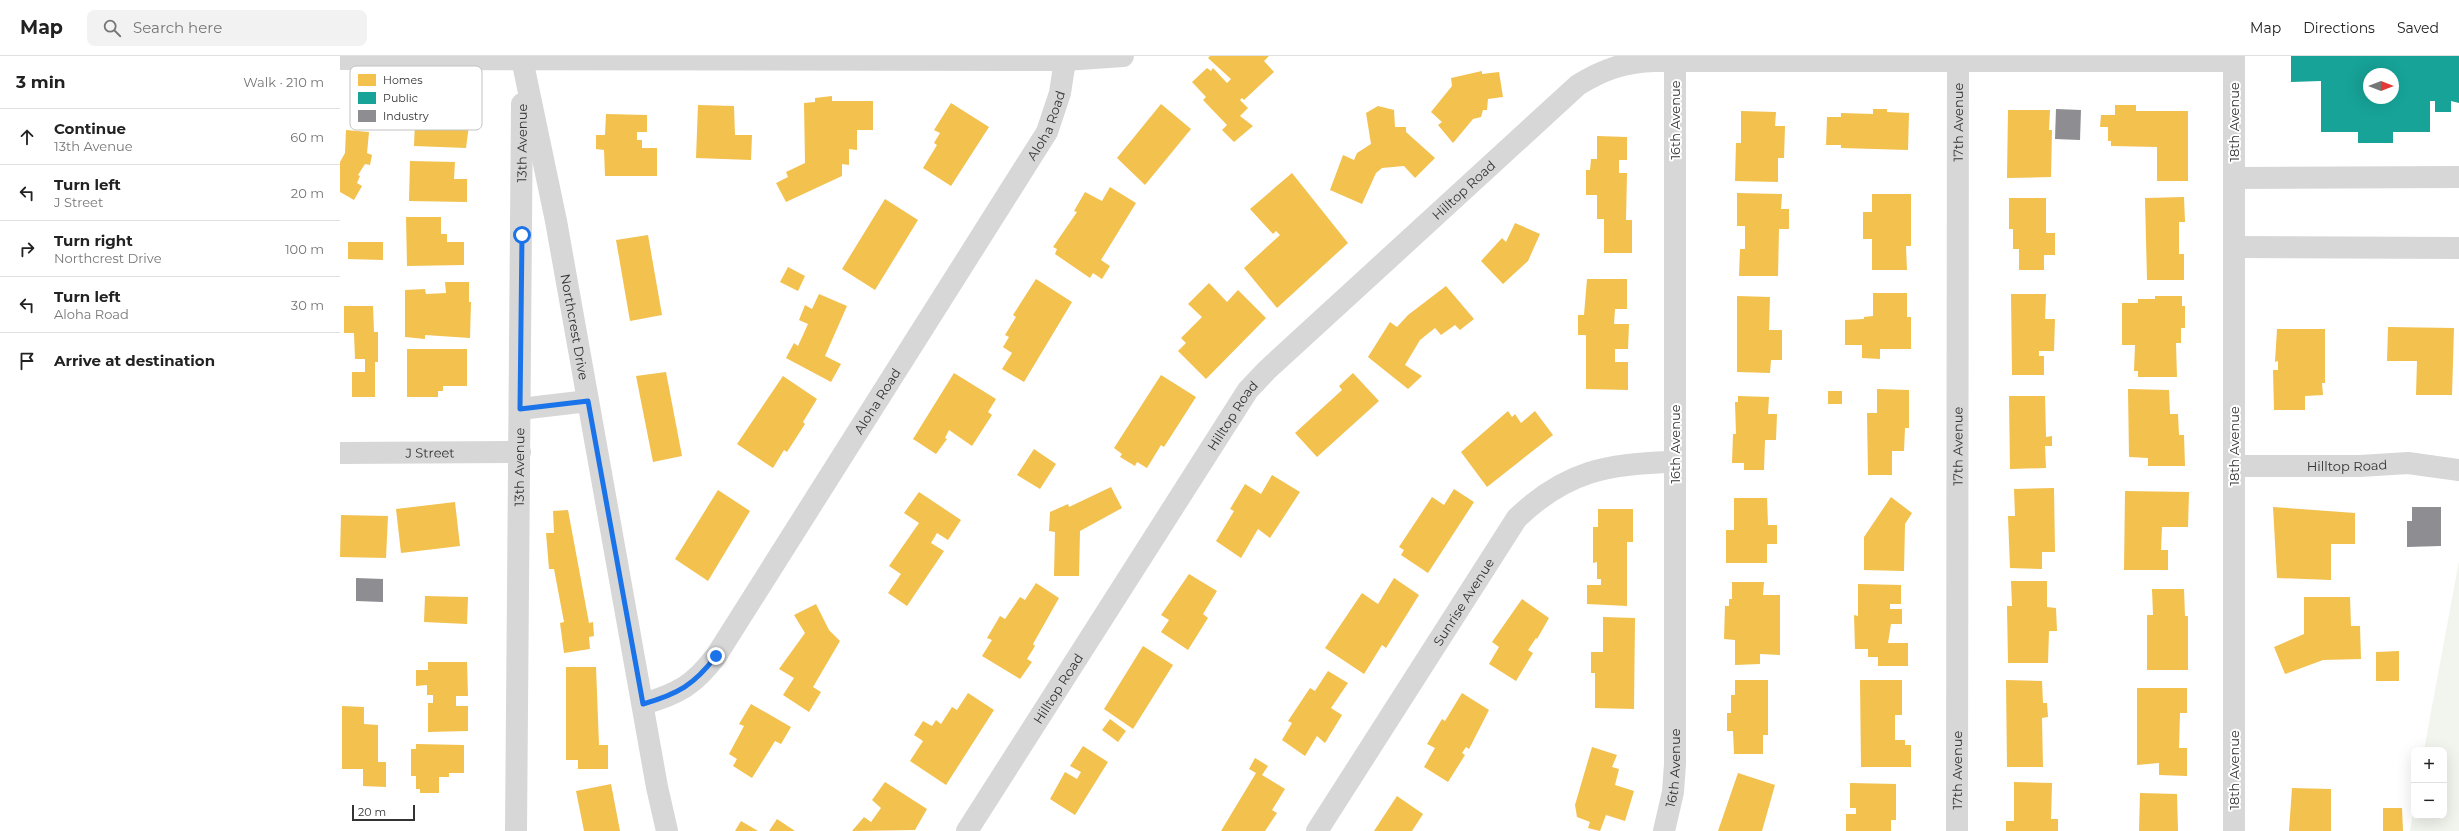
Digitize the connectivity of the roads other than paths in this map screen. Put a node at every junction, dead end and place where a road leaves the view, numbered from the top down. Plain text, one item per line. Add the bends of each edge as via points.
1 (1123, 56) edge
2 (522, 58) edge
3 (1675, 58) edge
4 (340, 59) edge
5 (2234, 59) edge
6 (1065, 60) junction
7 (1958, 61) junction
8 (2459, 177) edge
9 (2234, 178) junction
10 (2234, 247) junction
11 (2459, 248) edge
12 (588, 401) junction
13 (520, 409) junction
14 (520, 452) junction
15 (340, 453) edge
16 (1675, 462) junction
17 (2234, 466) junction
18 (2459, 470) edge
19 (643, 704) junction
20 (516, 831) edge
21 (667, 831) edge
22 (967, 831) edge
23 (1318, 831) edge
24 (1664, 831) edge
25 (1957, 831) edge
26 (2234, 831) edge

1 - 6 street
2 - 4 street
2 - 6 street
2 - 12 street, Northcrest Drive via 556,221
2 - 13 street, 13th Avenue
3 - 7 street, Hilltop Road
3 - 16 street, 16th Avenue
3 - 22 street, Hilltop Road via 1614,66 1578,85 1248,390
5 - 7 street, Hilltop Road
5 - 9 street, 18th Avenue
6 - 19 street, Aloha Road via 1060,93 1047,132 716,656 689,686 670,696
7 - 25 street, 17th Avenue
8 - 9 street
9 - 10 street, 18th Avenue
10 - 11 street
10 - 17 street, 18th Avenue
12 - 13 street
12 - 19 street, Northcrest Drive
13 - 14 street, 13th Avenue
14 - 15 street, J Street
14 - 20 street, 13th Avenue
16 - 23 street, Sunrise Avenue via 1622,464 1581,475 1546,493 1517,518
16 - 24 street, 16th Avenue via 1675,764 1673,792
17 - 18 street, Hilltop Road via 2360,466 2408,463
17 - 26 street, 18th Avenue
19 - 21 street, Northcrest Drive

